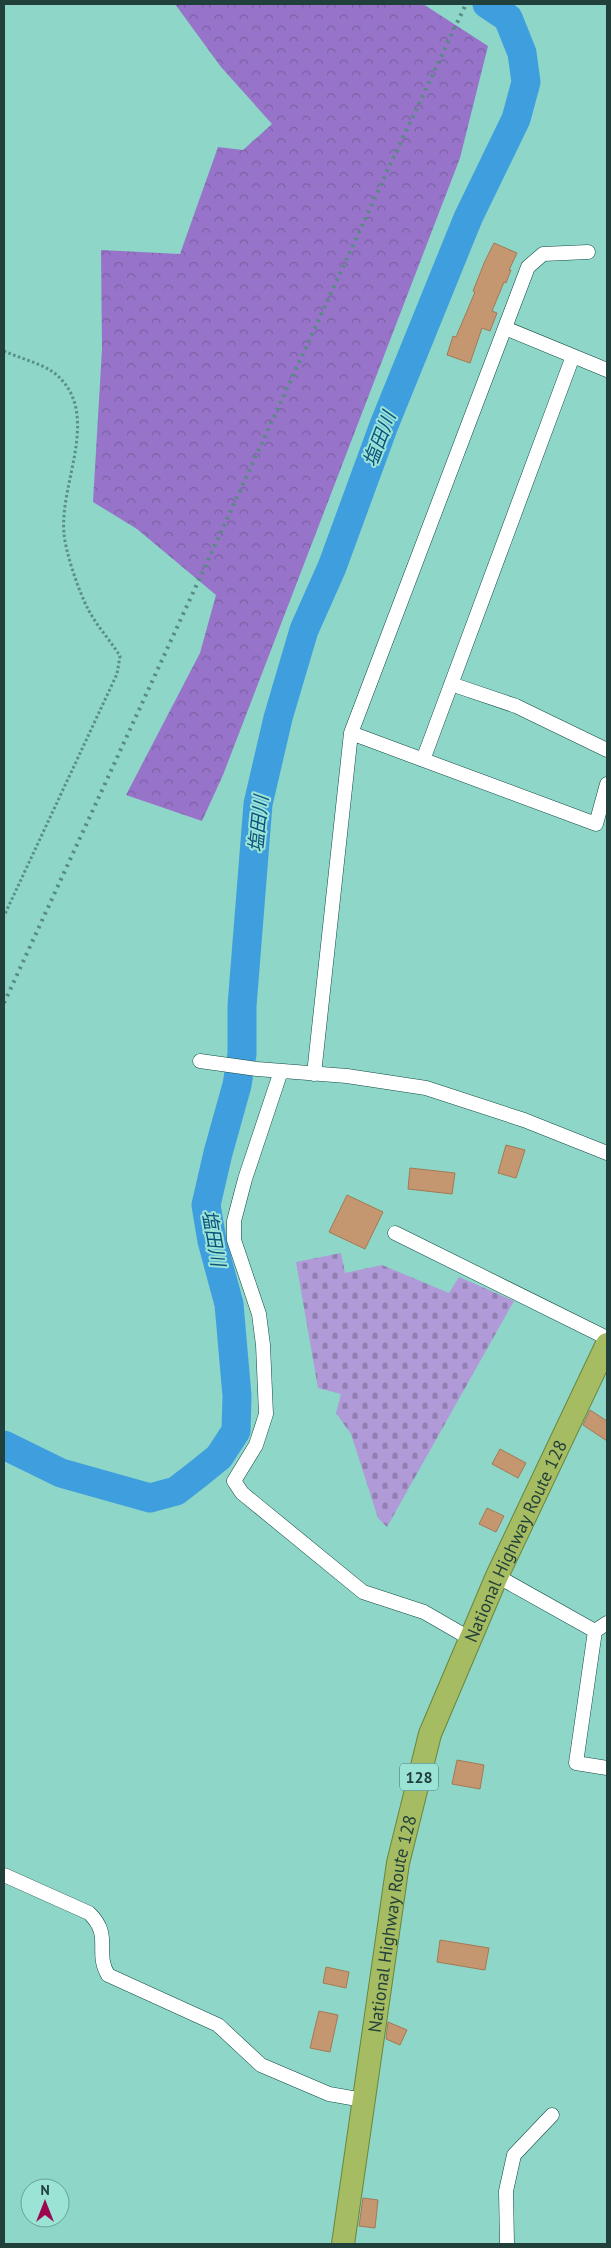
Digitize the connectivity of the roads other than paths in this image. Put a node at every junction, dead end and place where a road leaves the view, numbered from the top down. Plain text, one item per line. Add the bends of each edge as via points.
1 (588, 252) dead end
2 (505, 328) junction
3 (573, 356) junction
4 (607, 370) edge
5 (451, 684) junction
6 (351, 733) junction
7 (607, 750) edge
8 (423, 760) junction
9 (607, 784) edge
10 (200, 1061) dead end
11 (281, 1071) junction
12 (314, 1074) junction
13 (607, 1153) edge
14 (395, 1233) dead end
15 (607, 1338) edge
16 (607, 1344) edge
17 (497, 1576) junction
18 (607, 1623) edge
19 (595, 1631) junction
20 (469, 1638) junction
21 (607, 1768) edge
22 (4, 1875) edge
23 (363, 2100) junction
24 (552, 2115) dead end
25 (343, 2244) edge
26 (507, 2244) edge

1 - 2 street via 543,254 528,267
2 - 3 street
2 - 6 street
3 - 4 street
3 - 5 street
5 - 7 street via 516,706
5 - 8 street
6 - 8 street
6 - 12 street
8 - 9 street via 596,824
10 - 11 street
11 - 12 street
11 - 20 street via 234,1221 234,1240 259,1314 264,1346 266,1414 256,1445 234,1481 242,1493 363,1592 424,1612
12 - 13 street via 426,1088 524,1120
14 - 15 street
16 - 17 highway, National Highway Route 128 / 128
17 - 19 street
17 - 20 highway, National Highway Route 128 / 128
18 - 19 street
19 - 21 street via 576,1763
20 - 23 highway, National Highway Route 128 / 128 via 430,1734 398,1863
22 - 23 street via 89,1912 102,1932 103,1962 108,1975 218,2025 261,2065 329,2094
23 - 25 highway, National Highway Route 128 / 128
24 - 26 street via 514,2155 506,2191

